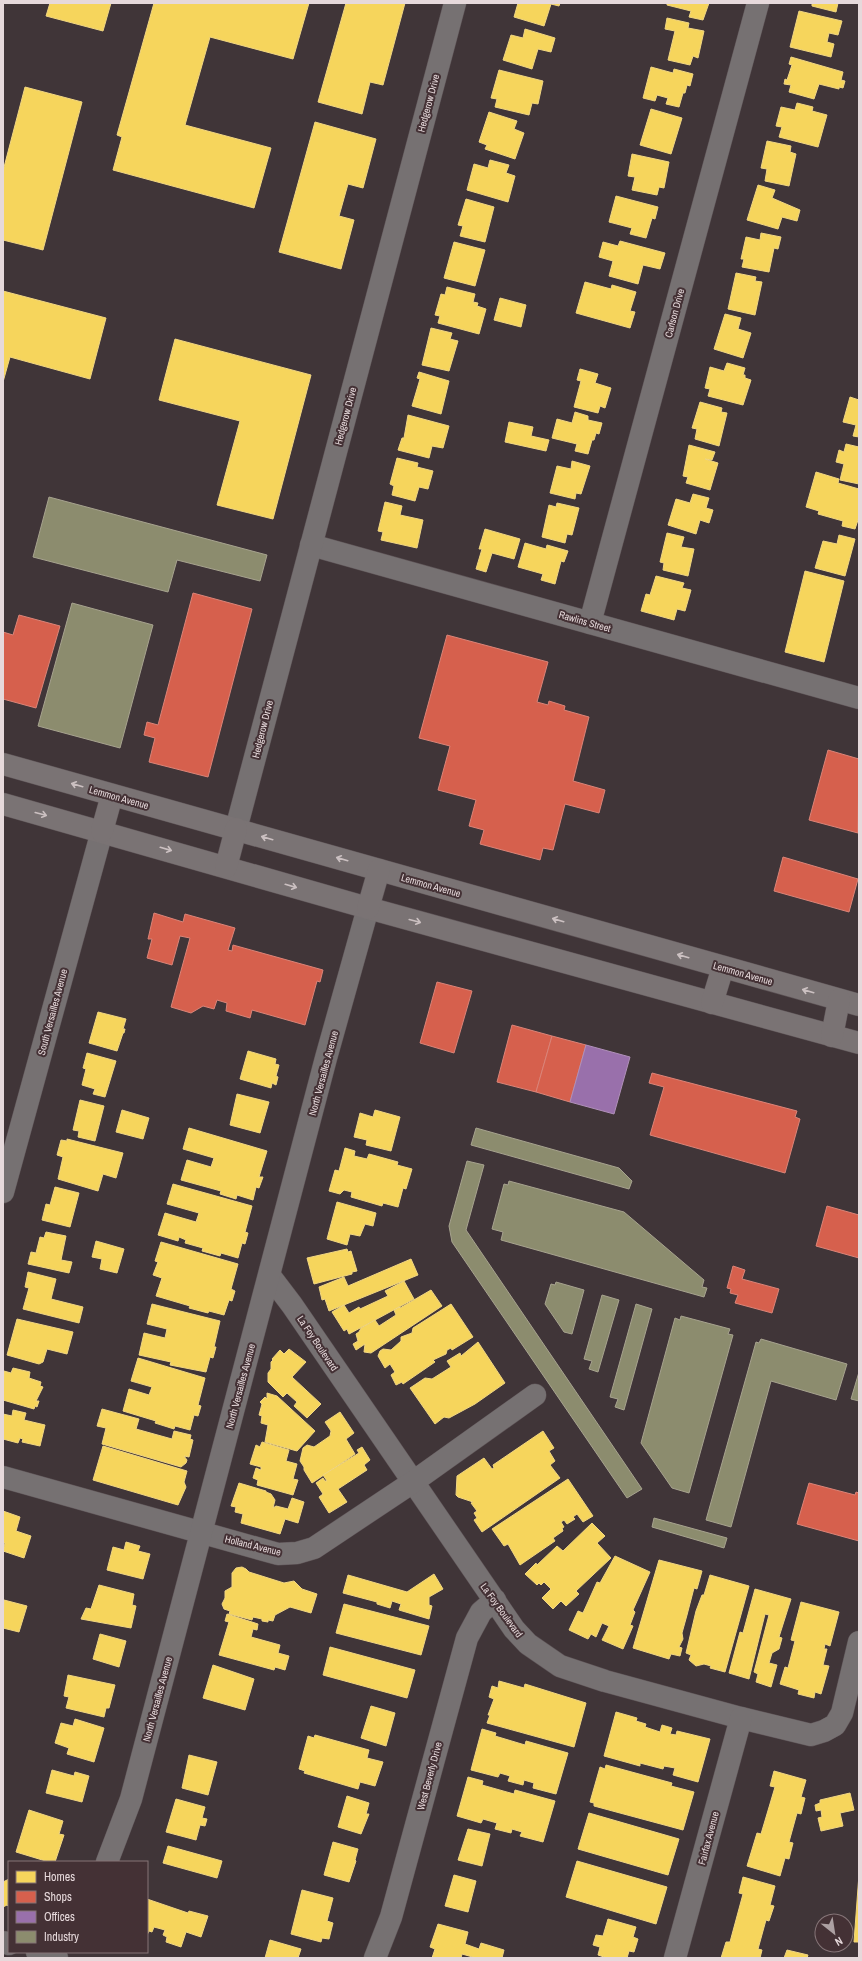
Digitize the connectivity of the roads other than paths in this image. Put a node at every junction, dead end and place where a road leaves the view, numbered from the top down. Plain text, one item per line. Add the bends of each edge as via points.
1 (455, 3) edge
2 (758, 3) edge
3 (311, 545) junction
4 (590, 623) junction
5 (859, 698) edge
6 (3, 764) edge
7 (112, 796) junction
8 (3, 804) edge
9 (236, 830) junction
10 (102, 831) junction
11 (226, 867) junction
12 (379, 870) junction
13 (368, 908) junction
14 (723, 967) junction
15 (849, 1002) edge
16 (712, 1003) junction
17 (832, 1036) junction
18 (859, 1043) edge
19 (3, 1192) edge
20 (270, 1276) junction
21 (535, 1395) dead end
22 (3, 1477) edge
23 (413, 1482) junction
24 (201, 1532) junction
25 (494, 1600) junction
26 (859, 1642) edge
27 (741, 1718) junction
28 (107, 1861) edge
29 (375, 1958) edge
30 (675, 1958) edge

1 - 3 street, Hedgerow Drive
2 - 4 street, Carlson Drive
3 - 4 street, Rawlins Street
3 - 9 street, Hedgerow Drive
4 - 5 street, Rawlins Street
7 -> 6 main road, Lemmon Avenue
7 - 9 main road, Lemmon Avenue
7 - 10 main road
8 -> 10 main road
9 - 11 main road
12 -> 9 main road, Lemmon Avenue
10 -> 11 main road
10 - 19 street, South Versailles Avenue
11 -> 13 main road
12 - 13 main road
14 -> 12 main road, Lemmon Avenue
13 -> 16 main road
13 - 20 street, North Versailles Avenue
15 -> 14 main road, Lemmon Avenue
14 - 16 main road
15 - 17 main road
16 - 17 main road
17 - 18 main road
20 - 23 street, La Foy Boulevard
20 - 24 street, North Versailles Avenue
21 - 23 street, Holland Avenue
22 - 24 street, Holland Avenue
23 - 24 street, Holland Avenue via 314,1548 297,1553 278,1554
23 - 25 street, La Foy Boulevard
24 - 28 street, North Versailles Avenue via 131,1799
25 - 27 street, La Foy Boulevard via 528,1644 560,1666
25 - 29 street, West Beverly Drive via 481,1612 466,1638 391,1917
26 - 27 street, La Foy Boulevard via 842,1713 834,1725 811,1735
27 - 30 street, Fairfax Avenue

